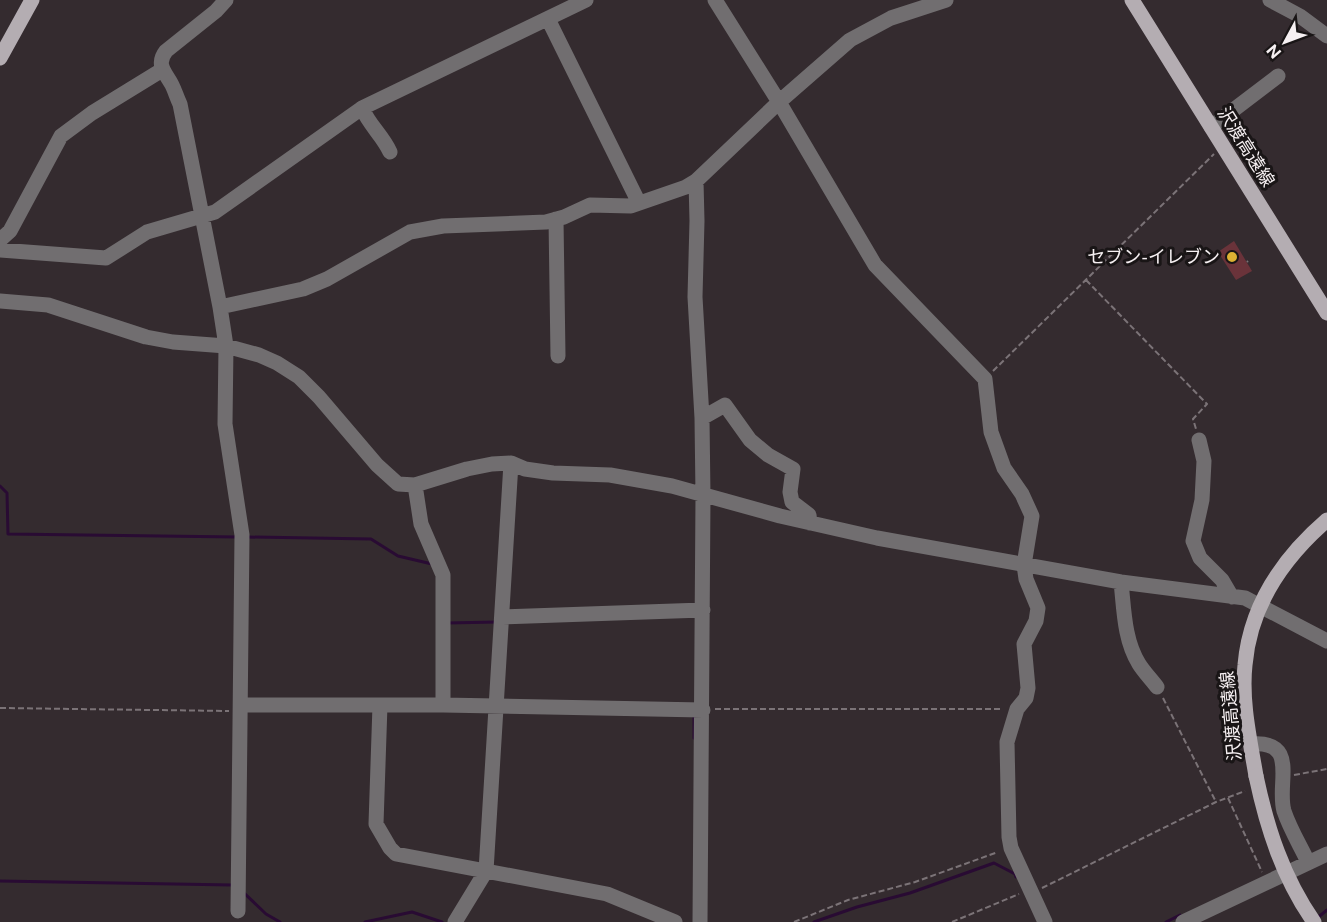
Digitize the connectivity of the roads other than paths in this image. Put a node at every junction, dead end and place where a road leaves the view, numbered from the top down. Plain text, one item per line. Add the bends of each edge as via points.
1 (32, 0) edge
2 (225, 0) edge
3 (586, 0) edge
4 (715, 0) edge
5 (946, 0) edge
6 (1132, 0) edge
7 (1270, 0) edge
8 (548, 19) junction
9 (1327, 36) edge
10 (0, 58) edge
11 (162, 70) junction
12 (1278, 76) dead end
13 (779, 102) junction
14 (362, 108) junction
15 (1211, 127) junction
16 (390, 152) dead end
17 (696, 182) junction
18 (639, 203) junction
19 (202, 217) junction
20 (556, 219) junction
21 (0, 240) edge
22 (0, 250) edge
23 (0, 301) edge
24 (220, 307) junction
25 (1327, 314) edge
26 (226, 346) junction
27 (558, 356) dead end
28 (702, 418) junction
29 (1199, 440) road end
30 (511, 463) junction
31 (415, 485) junction
32 (703, 496) junction
33 (1327, 520) edge
34 (810, 523) junction
35 (1024, 565) junction
36 (1121, 582) junction
37 (1232, 597) junction
38 (1260, 605) junction
39 (703, 610) junction
40 (503, 617) junction
41 (1327, 641) edge
42 (1157, 687) road end
43 (380, 705) junction
44 (443, 705) junction
45 (498, 706) junction
46 (241, 708) junction
47 (703, 710) junction
48 (1251, 744) junction
49 (1327, 854) edge
50 (1308, 862) junction
51 (486, 871) junction
52 (238, 911) dead end
53 (455, 922) edge
54 (675, 922) edge
55 (700, 922) edge
56 (1045, 922) edge
57 (1183, 922) edge
58 (1314, 922) edge

1 - 10 main road
2 - 11 street via 166,51 161,57
3 - 8 street
4 - 13 street
5 - 13 street via 891,18 850,40
6 - 15 main road, 沢渡高遠線
7 - 9 street
8 - 14 street
8 - 18 street
11 - 19 street via 180,104
11 - 21 street via 60,136 10,231
12 - 15 street
13 - 17 street
13 - 35 street via 875,265 985,379 991,432 1004,468 1032,516
14 - 16 street
14 - 19 street via 236,199
15 - 25 main road, 沢渡高遠線 via 1291,268
17 - 18 street
17 - 28 street via 695,297
18 - 20 street via 590,205
19 - 22 street via 147,232 106,258
19 - 24 street
20 - 24 street via 443,226 410,232 303,289
20 - 27 street
23 - 26 street via 48,305 146,337
24 - 26 street
26 - 31 street via 259,355 299,377 377,465 398,484
26 - 46 street via 225,424 242,538
28 - 32 street
28 - 34 street via 725,405 750,440 793,469 792,502 809,515
29 - 37 street via 1204,461 1202,500 1193,541 1200,558 1222,580
30 - 31 street via 467,469
30 - 32 street via 525,469 672,486
30 - 40 street
31 - 44 street via 421,524 442,575
32 - 34 street
32 - 39 street
33 - 38 main road, 沢渡高遠線 via 1280,569
34 - 35 street
35 - 36 street
35 - 56 street via 1038,608 1024,644 1026,698 1017,709 1007,742 1009,837
36 - 37 street
36 - 42 street via 1126,628 1133,650
37 - 38 street
38 - 41 street
38 - 48 main road, 沢渡高遠線 via 1245,665
39 - 40 street
39 - 47 street
40 - 45 street
43 - 44 street
43 - 46 street
43 - 51 street via 376,824 390,848 396,854
44 - 45 street
45 - 47 street
45 - 51 street
46 - 52 street
47 - 55 street
48 - 50 street via 1273,747 1282,756 1284,809
48 - 58 main road, 沢渡高遠線, bridge via 1252,783 1278,855
49 - 50 street
50 - 57 street
51 - 53 street
51 - 54 street via 608,894

